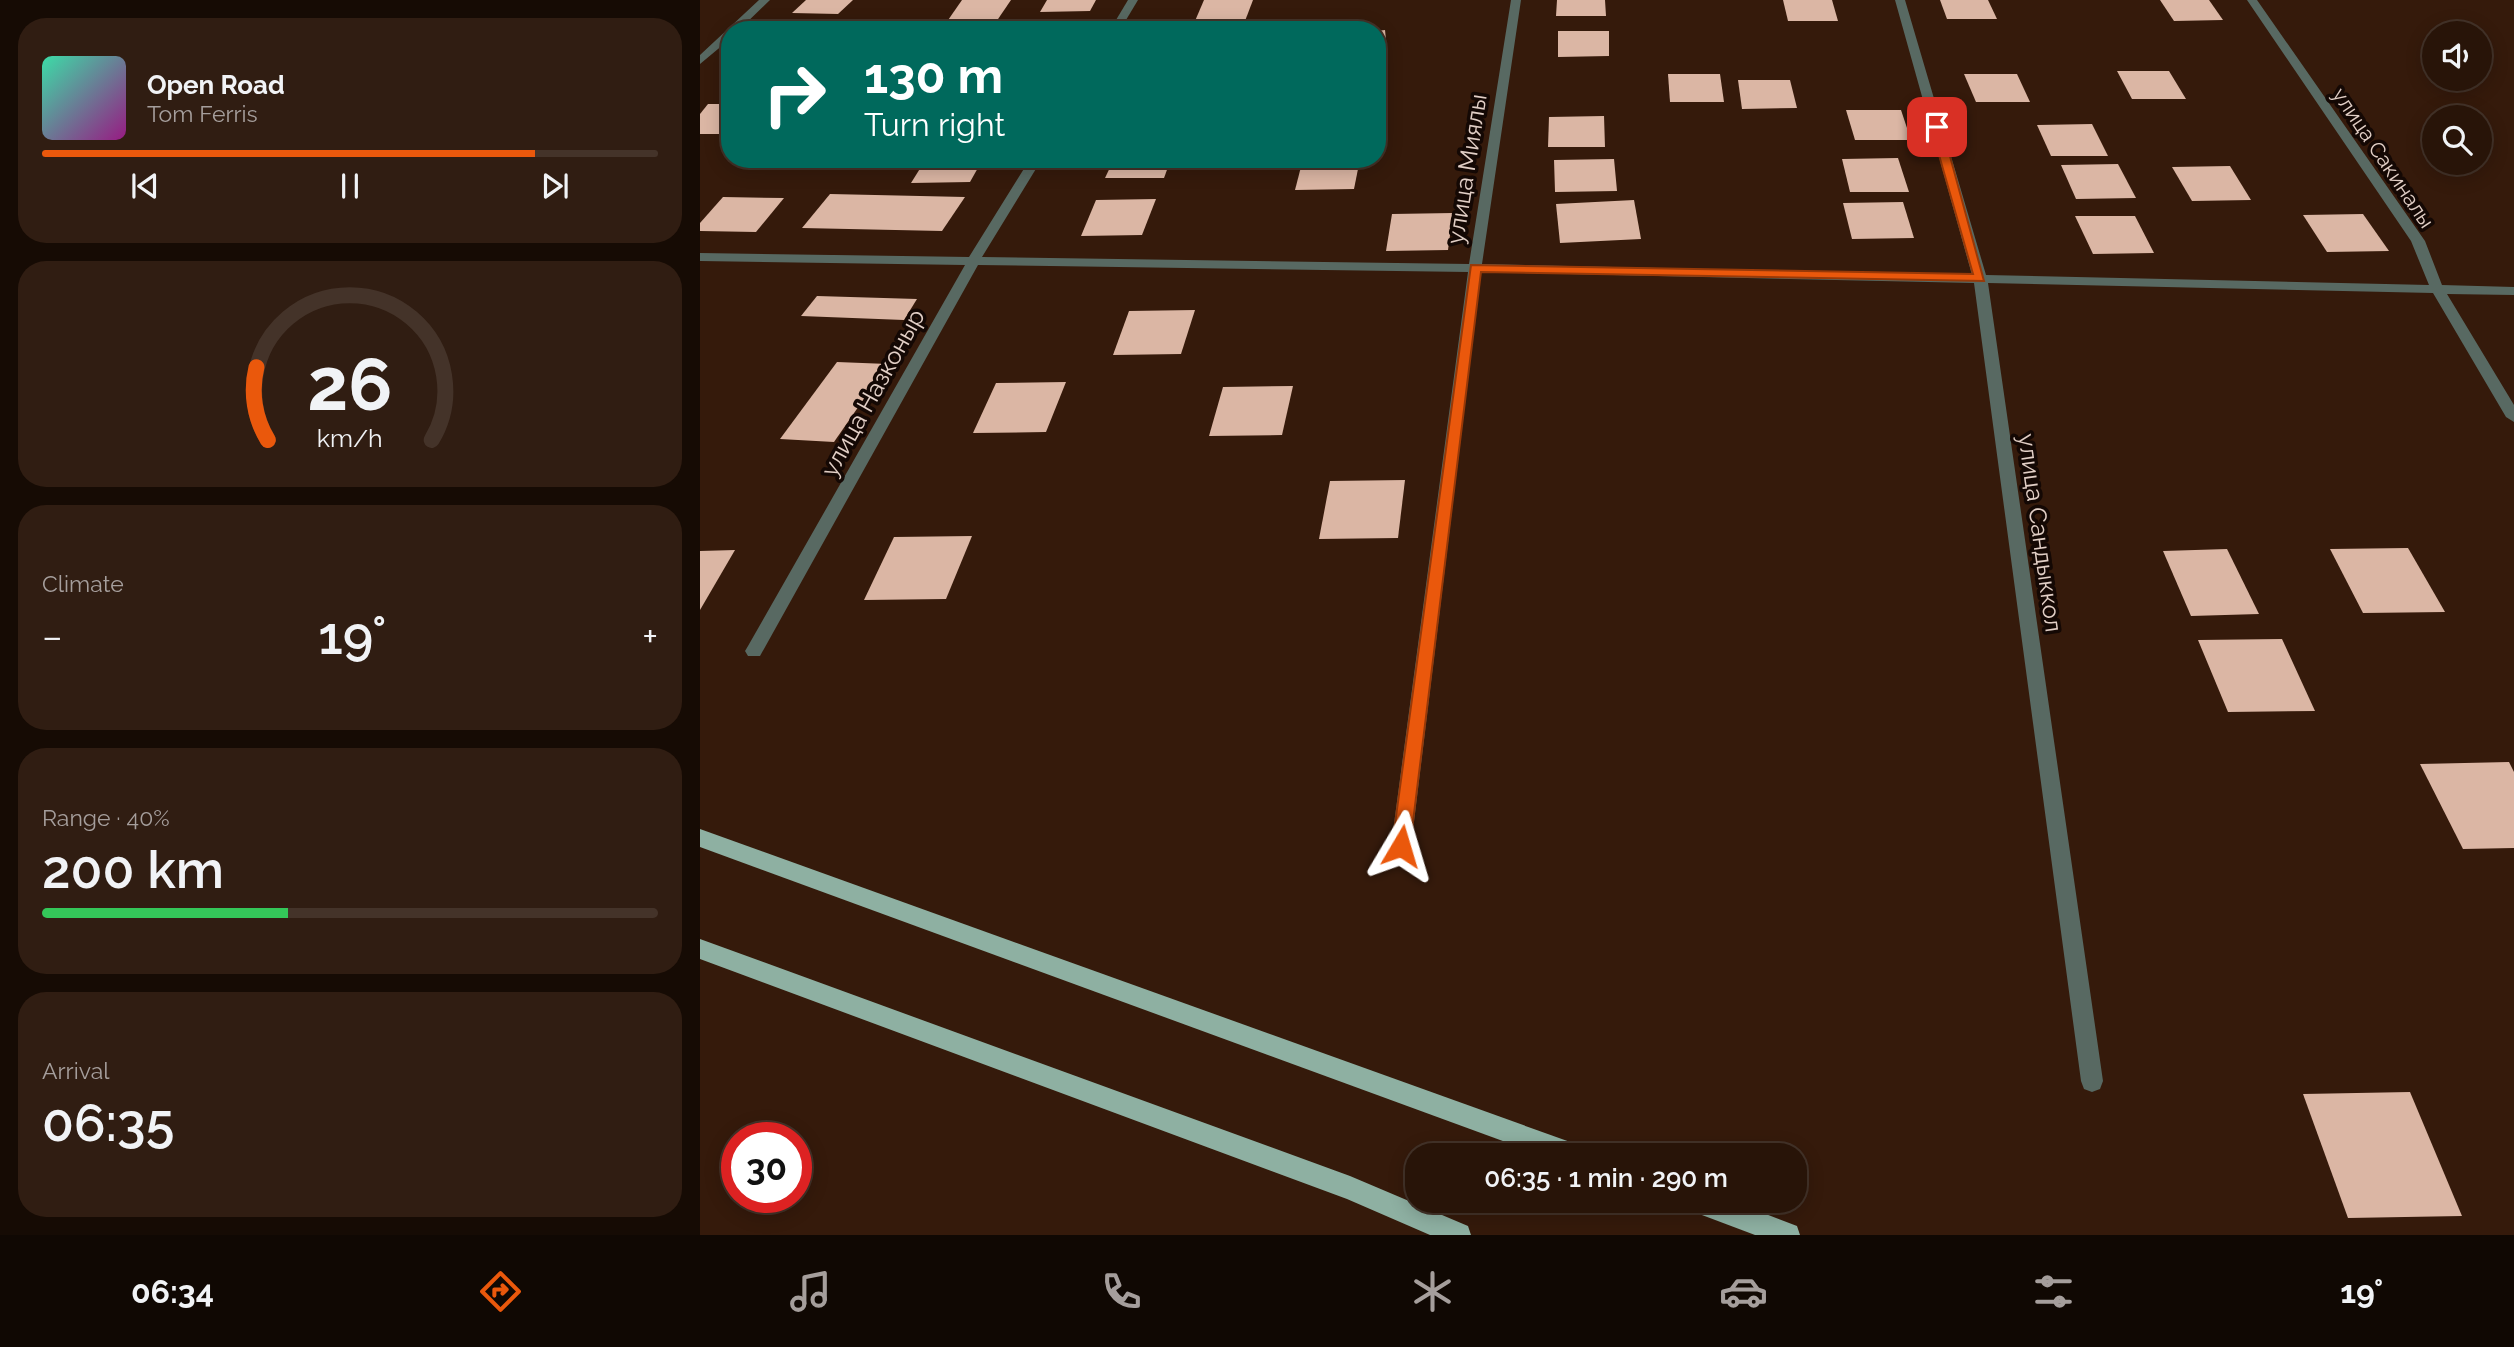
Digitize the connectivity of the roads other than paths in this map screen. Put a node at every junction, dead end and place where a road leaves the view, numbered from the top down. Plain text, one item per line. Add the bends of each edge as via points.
1 (765, 0) edge
2 (1133, 0) edge
3 (1516, 0) edge
4 (1900, 0) edge
5 (2252, 0) edge
6 (742, 21) edge
7 (1120, 21) edge
8 (721, 41) edge
9 (700, 61) edge
10 (1030, 168) edge
11 (700, 257) edge
12 (974, 260) junction
13 (1475, 268) junction
14 (1980, 278) junction
15 (2437, 289) junction
16 (2514, 291) edge
17 (2514, 417) edge
18 (754, 651) dead end
19 (700, 838) edge
20 (1401, 846) dead end
21 (700, 949) edge
22 (2092, 1081) dead end
23 (1540, 1143) edge
24 (1730, 1213) edge
25 (1459, 1235) edge
26 (1788, 1235) edge

1 - 6 street
2 - 7 street
3 - 13 street, улица Миялы
4 - 14 street, улица Сандыккол
5 - 15 street, улица Сакиналы via 2418,241
8 - 9 street
10 - 12 street, улица Назконыр
11 - 12 street
12 - 13 street
12 - 18 street, улица Назконыр
13 - 14 street
13 - 20 street, улица Миялы
14 - 15 street
14 - 22 street, улица Сандыккол
15 - 16 street
15 - 17 street, улица Сакиналы
19 - 23 main road
21 - 25 main road via 1350,1188
24 - 26 main road

